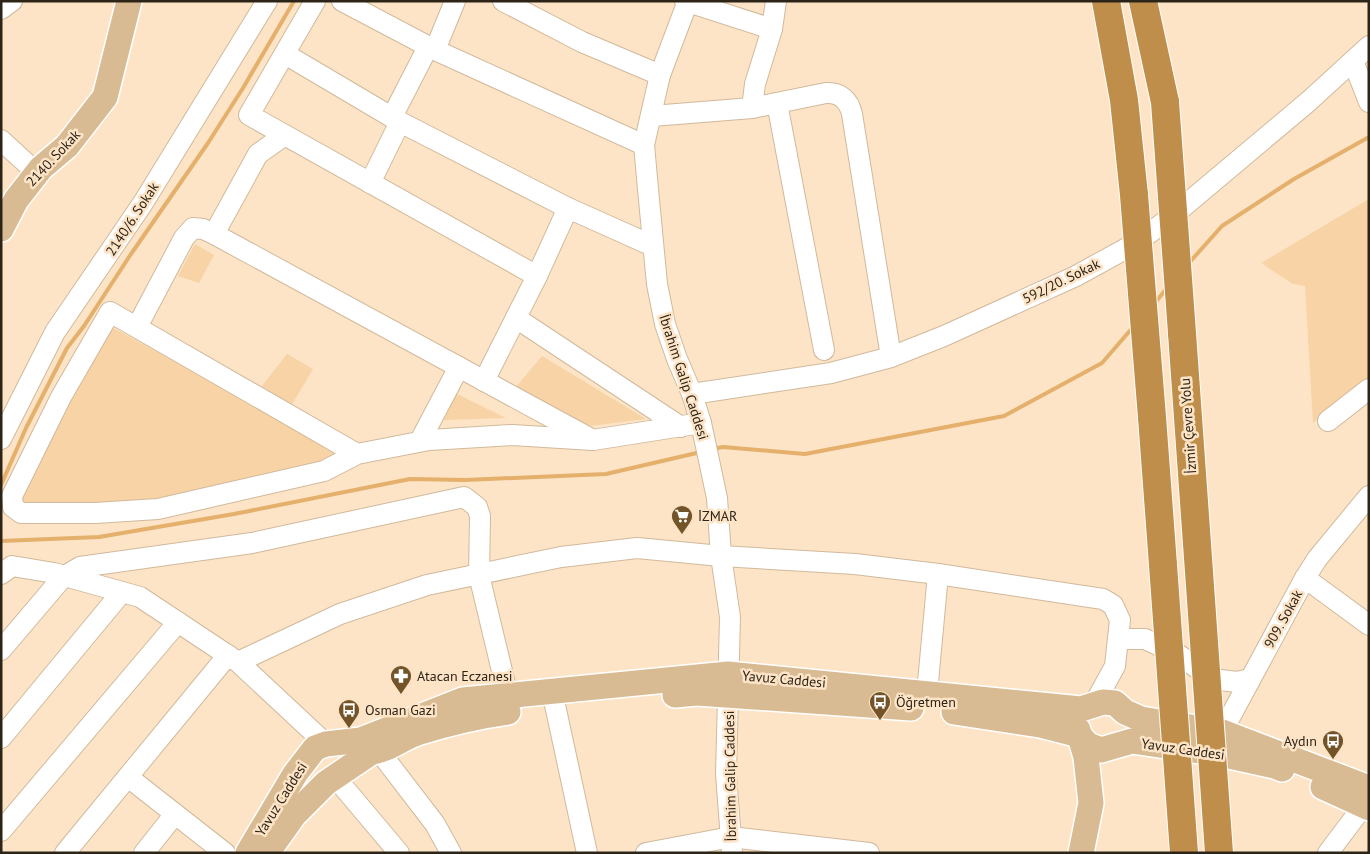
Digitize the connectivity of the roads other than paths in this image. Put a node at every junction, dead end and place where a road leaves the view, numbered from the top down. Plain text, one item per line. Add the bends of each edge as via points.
1 (12, 1) edge
2 (129, 1) edge
3 (316, 1) edge
4 (342, 1) edge
5 (455, 1) edge
6 (503, 1) edge
7 (776, 1) edge
8 (1095, 1) edge
9 (1106, 1) edge
10 (1143, 1) edge
11 (1162, 1) edge
12 (687, 2) edge
13 (262, 3) edge
14 (1, 9) edge
15 (772, 30) junction
16 (1369, 46) edge
17 (431, 48) junction
18 (285, 54) junction
19 (1353, 61) junction
20 (660, 75) junction
21 (1124, 100) junction
22 (1368, 101) edge
23 (1165, 102) junction
24 (776, 103) junction
25 (752, 108) junction
26 (652, 116) junction
27 (396, 120) junction
28 (286, 135) junction
29 (1, 140) edge
30 (644, 146) junction
31 (37, 173) junction
32 (370, 183) junction
33 (568, 208) junction
34 (2, 225) edge
35 (214, 234) junction
36 (653, 246) junction
37 (537, 276) junction
38 (516, 318) junction
39 (137, 327) junction
40 (824, 350) dead end
41 (891, 357) junction
42 (459, 367) junction
43 (484, 381) junction
44 (1369, 389) edge
45 (692, 394) junction
46 (1328, 421) dead end
47 (681, 427) junction
48 (703, 431) junction
49 (1, 439) edge
50 (593, 440) junction
51 (420, 442) junction
52 (357, 454) junction
53 (1369, 496) edge
54 (721, 556) junction
55 (1, 574) edge
56 (938, 574) junction
57 (480, 575) junction
58 (63, 577) junction
59 (1305, 578) junction
60 (122, 592) junction
61 (1367, 621) edge
62 (178, 622) junction
63 (1119, 630) junction
64 (1, 650) edge
65 (233, 659) junction
66 (1115, 666) junction
67 (1250, 678) junction
68 (728, 685) junction
69 (926, 693) junction
70 (508, 696) junction
71 (554, 705) junction
72 (1093, 706) junction
73 (1124, 712) junction
74 (1079, 735) junction
75 (1, 738) edge
76 (1221, 742) junction
77 (1115, 746) junction
78 (317, 750) junction
79 (380, 751) junction
80 (128, 777) junction
81 (330, 780) junction
82 (1367, 800) edge
83 (1091, 803) junction
84 (175, 814) junction
85 (1, 831) edge
86 (731, 845) edge
87 (65, 853) edge
88 (144, 853) edge
89 (225, 853) edge
90 (248, 853) edge
91 (267, 853) edge
92 (399, 853) edge
93 (451, 853) edge
94 (586, 853) edge
95 (646, 853) edge
96 (869, 853) edge
97 (1081, 853) edge
98 (1184, 853) edge
99 (1219, 853) edge
100 (1328, 853) edge

1 - 14 street
2 - 31 main road, 2140. Sokak via 105,97 67,146
3 - 18 street
4 - 17 street
5 - 17 street
6 - 20 street via 582,42
7 - 15 street
8 - 21 highway
9 - 21 highway
10 - 23 highway, İzmir Çevre Yolu
11 - 23 highway via 1168,60
12 - 15 street
12 - 20 street, İbrahim Galip Caddesi
13 - 49 street, 2140/6. Sokak via 144,203 55,332
15 - 25 street via 755,84
16 - 19 street, 592/20. Sokak
17 - 27 street
17 - 30 street
18 - 27 street
18 - 28 street via 249,115
19 - 22 street
19 - 41 street, 592/20. Sokak via 1218,179 1136,244 1076,276
20 - 26 street, İbrahim Galip Caddesi
21 - 98 highway, bridge via 1152,417
23 - 99 highway, İzmir Çevre Yolu, bridge
24 - 25 street
24 - 40 street
24 - 41 street via 832,92 850,106
25 - 26 street
26 - 30 street, İbrahim Galip Caddesi
27 - 32 street
27 - 33 street
28 - 32 street
28 - 35 street via 258,154
29 - 31 street
30 - 36 street, İbrahim Galip Caddesi
31 - 34 main road, 2140. Sokak
32 - 37 street
33 - 36 street
33 - 37 street
35 - 39 street via 193,228 184,238
35 - 42 street
36 - 45 street, İbrahim Galip Caddesi via 665,324
37 - 38 street
38 - 43 street
38 - 47 street
39 - 52 street
39 - 52 street via 110,312 61,397 12,496 13,507 21,513 158,509 324,471
41 - 45 street, 592/20. Sokak via 831,373
42 - 43 street
42 - 51 street
43 - 50 street
44 - 46 street
45 - 48 street, İbrahim Galip Caddesi
47 - 48 street
47 - 50 street
48 - 54 street, İbrahim Galip Caddesi via 716,485
50 - 51 street via 512,436
51 - 52 street
53 - 59 street, 909. Sokak
54 - 56 street via 855,564
54 - 57 street via 637,548 561,557
54 - 68 street, İbrahim Galip Caddesi via 730,617
55 - 58 street via 12,566
56 - 63 street via 1102,599 1113,605
56 - 69 street
57 - 58 street via 480,516 477,507 464,497 252,543 80,567
57 - 65 street via 428,584 340,614
57 - 70 street
58 - 60 street
58 - 64 street
59 - 61 street
59 - 67 street, 909. Sokak
60 - 62 street via 140,597
60 - 75 street
62 - 65 street
62 - 85 street
63 - 66 street
63 - 67 street via 1179,656 1212,679 1237,682
65 - 78 street
65 - 80 street
66 - 72 street
66 - 73 street
67 - 76 street, 909. Sokak
68 - 69 main road, Yavuz Caddesi
68 - 70 main road, Yavuz Caddesi
68 - 71 main road, Yavuz Caddesi via 697,693
68 - 74 main road, Yavuz Caddesi via 1040,724
68 - 86 street, İbrahim Galip Caddesi via 726,774
69 - 72 main road, Yavuz Caddesi via 1081,709
70 - 78 main road, Yavuz Caddesi via 463,700 361,740
71 - 79 main road, Yavuz Caddesi via 475,716 417,732
71 - 94 street
72 - 73 main road, Yavuz Caddesi via 1103,702 1115,703
72 - 74 main road via 1081,716
73 - 76 main road, Yavuz Caddesi
73 - 77 main road via 1126,729
74 - 77 main road, Yavuz Caddesi via 1088,745 1100,750
74 - 83 main road via 1086,757
76 - 77 main road, Yavuz Caddesi via 1132,741
76 - 82 main road, Yavuz Caddesi
77 - 83 main road
78 - 81 main road via 306,770 318,781
78 - 90 main road, Yavuz Caddesi via 295,774
79 - 81 main road, Yavuz Caddesi via 372,752
79 - 93 street via 435,824
80 - 84 street
80 - 87 street
81 - 91 main road, Yavuz Caddesi via 294,815
81 - 92 street
82 - 100 street
83 - 97 main road
84 - 88 street
84 - 89 street
86 - 95 street
86 - 96 street

